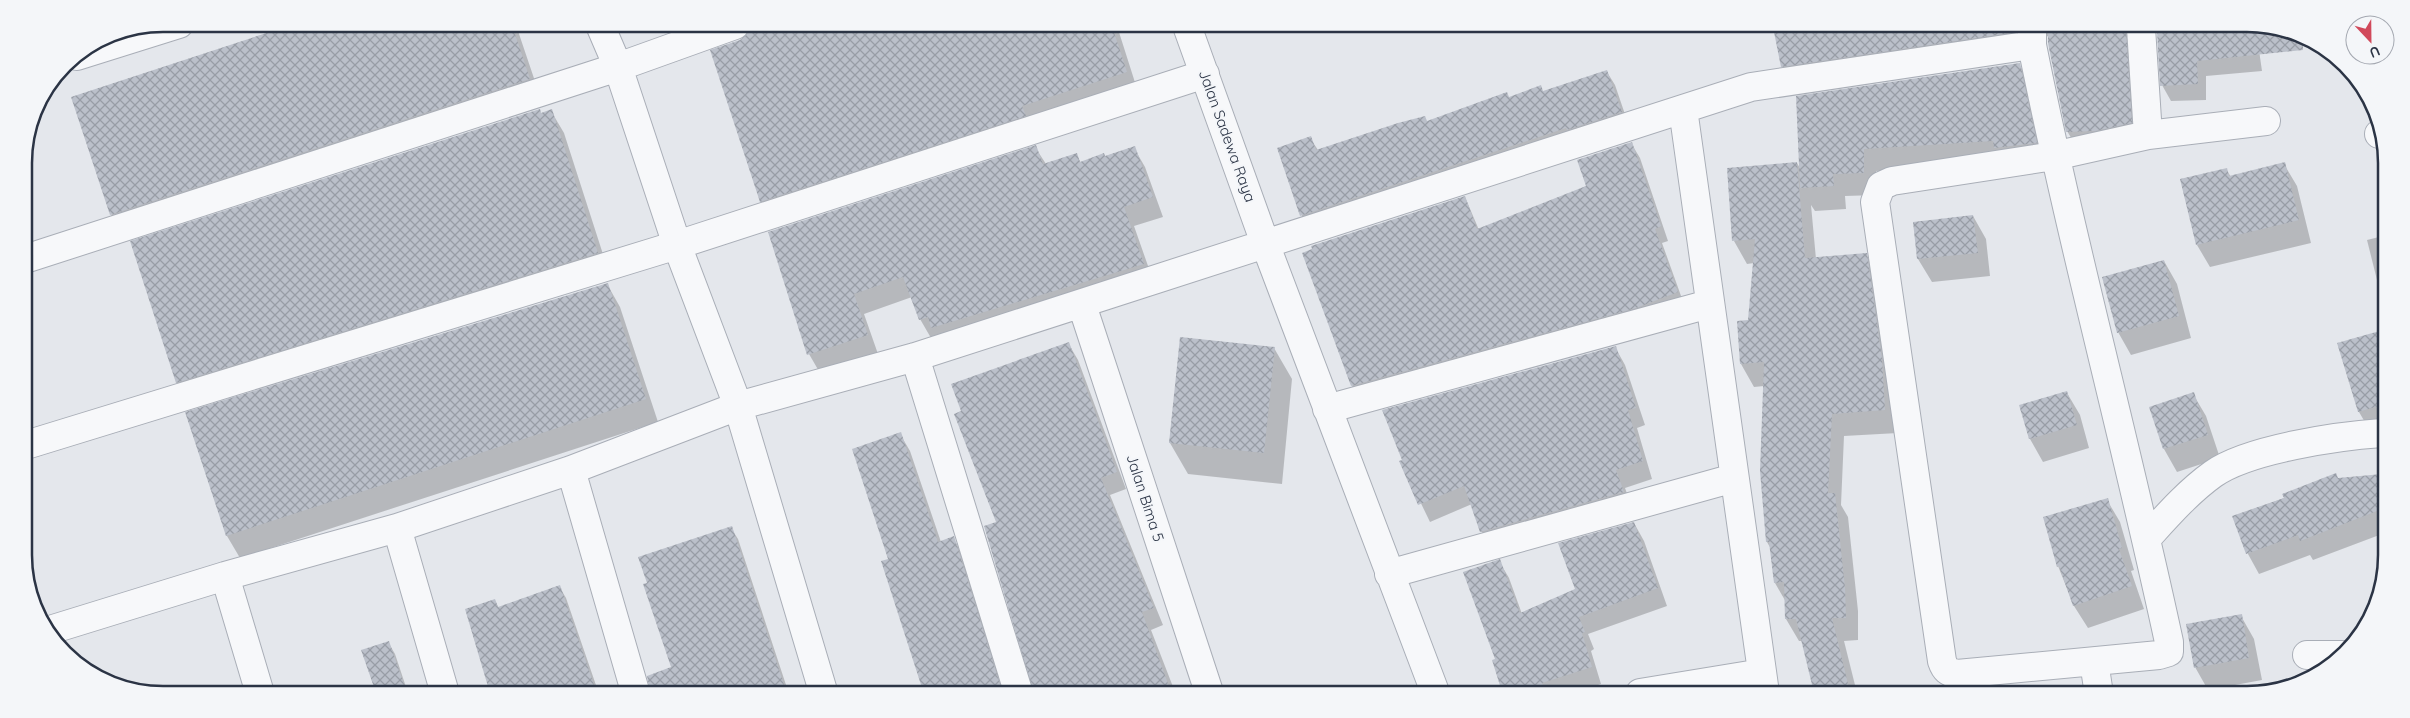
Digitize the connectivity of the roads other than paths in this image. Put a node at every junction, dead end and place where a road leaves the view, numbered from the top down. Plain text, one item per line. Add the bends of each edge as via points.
1 (2141, 32) edge
2 (603, 33) edge
3 (713, 33) edge
4 (1189, 33) edge
5 (148, 34) edge
6 (2032, 37) edge
7 (100, 49) edge
8 (618, 67) junction
9 (1205, 74) junction
10 (1683, 109) junction
11 (2266, 121) dead end
12 (2148, 135) junction
13 (2054, 156) junction
14 (677, 245) junction
15 (1266, 246) junction
16 (33, 256) edge
17 (1709, 304) junction
18 (1082, 305) junction
19 (915, 358) junction
20 (738, 406) junction
21 (1327, 409) junction
22 (2378, 434) edge
23 (33, 443) edge
24 (571, 470) junction
25 (1734, 478) junction
26 (397, 528) junction
27 (2147, 538) junction
28 (1389, 574) junction
29 (225, 576) junction
30 (56, 628) edge
31 (2307, 655) dead end
32 (2330, 655) edge
33 (2094, 662) junction
34 (1763, 683) edge
35 (1433, 685) edge
36 (1735, 685) edge
37 (2098, 685) edge
38 (258, 686) edge
39 (443, 686) edge
40 (633, 686) edge
41 (821, 686) edge
42 (1016, 686) edge
43 (1207, 686) edge

1 - 12 street
2 - 8 street
3 - 8 street
4 - 9 street, Jalan Sadewa Raya
5 - 7 street
6 - 10 street via 1751,87
6 - 13 street
8 - 14 street
8 - 16 street
9 - 14 street
9 - 15 street, Jalan Sadewa Raya
10 - 15 street
10 - 17 street
11 - 12 street
12 - 13 street
13 - 27 street
13 - 33 street via 1892,181 1881,186 1875,202 1945,669 1957,674
14 - 20 street
14 - 23 street
15 - 18 street
15 - 21 street, Jalan Sadewa Raya
17 - 21 street
17 - 25 street
18 - 19 street
18 - 43 street, Jalan Bima 5
19 - 20 street
19 - 42 street
20 - 24 street
20 - 41 street
21 - 28 street, Jalan Sadewa Raya
22 - 27 street via 2293,446 2253,456 2214,473
24 - 26 street
24 - 40 street
25 - 28 street
25 - 34 street
26 - 29 street
26 - 39 street
27 - 33 street via 2169,642 2168,652
28 - 35 street, Jalan Sadewa Raya
29 - 30 street
29 - 38 street
31 - 32 street
33 - 37 street
34 - 36 street

